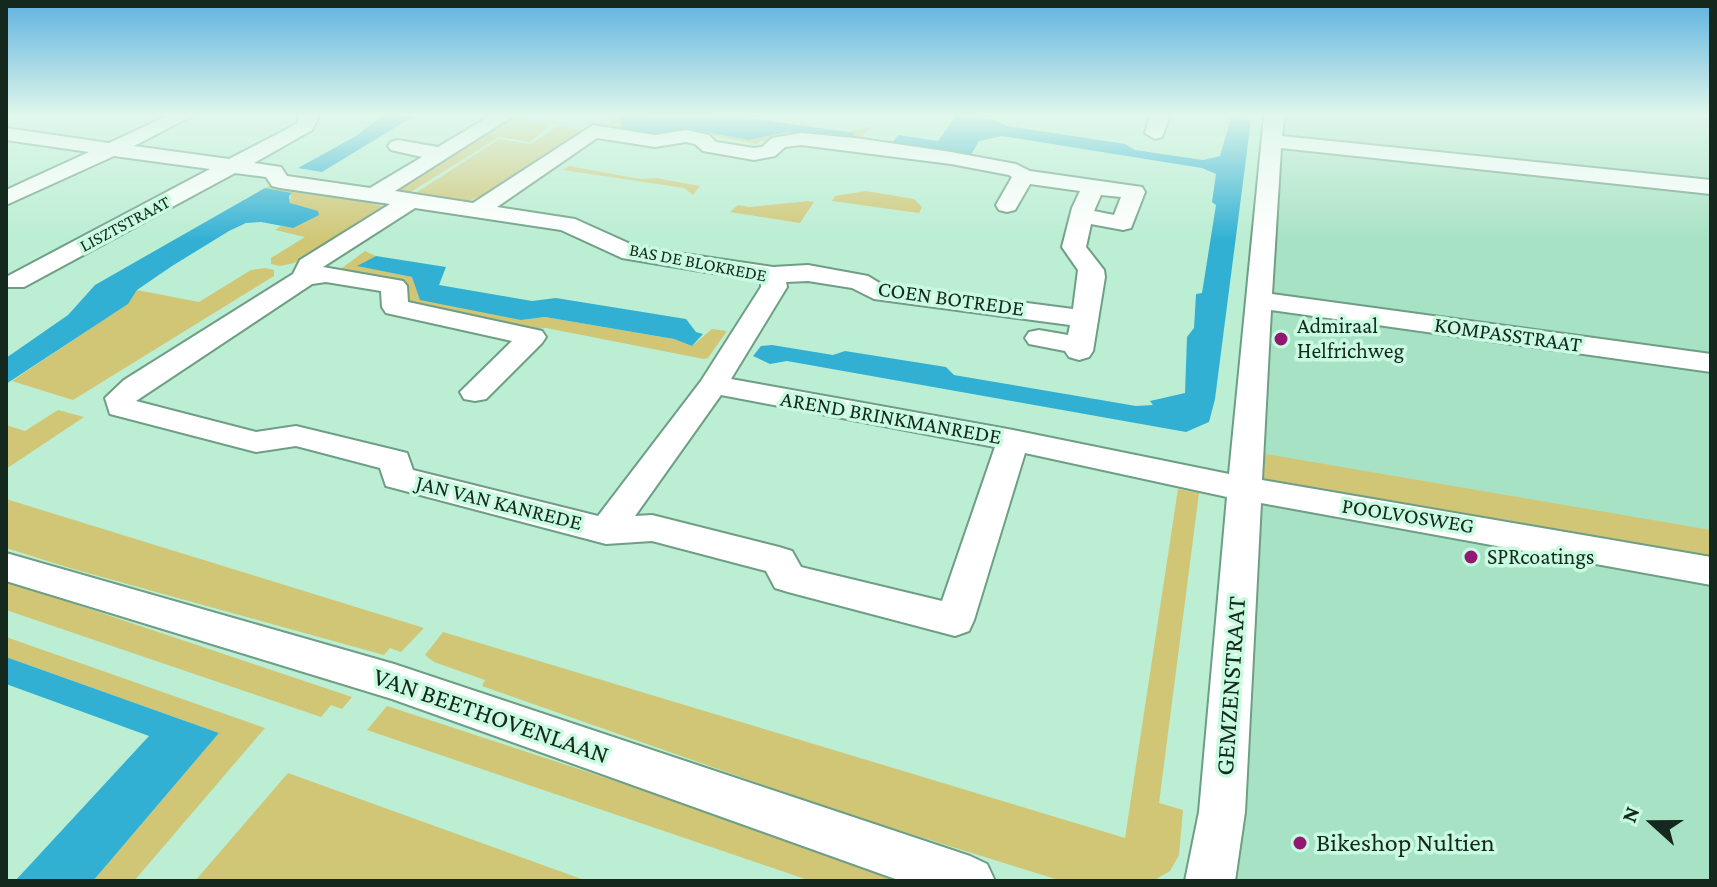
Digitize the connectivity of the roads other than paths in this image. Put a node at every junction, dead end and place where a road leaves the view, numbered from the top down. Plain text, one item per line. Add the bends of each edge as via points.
1 (96, 157) edge
2 (173, 157) edge
3 (249, 157) edge
4 (435, 157) edge
5 (554, 157) edge
6 (939, 157) edge
7 (1270, 157) edge
8 (1491, 157) edge
9 (234, 166) junction
10 (1023, 176) junction
11 (1093, 187) junction
12 (1711, 187) edge
13 (372, 196) junction
14 (6, 198) edge
15 (1043, 201) dead end
16 (409, 202) junction
17 (1007, 205) dead end
18 (476, 211) junction
19 (1082, 212) junction
20 (773, 275) junction
21 (304, 278) junction
22 (16, 282) edge
23 (1258, 300) junction
24 (1039, 338) dead end
25 (1081, 338) junction
26 (1711, 363) edge
27 (713, 385) junction
28 (475, 392) dead end
29 (1013, 440) junction
30 (1246, 489) junction
31 (606, 531) junction
32 (6, 567) edge
33 (1711, 571) edge
34 (970, 881) edge
35 (1210, 881) edge

1 - 14 street
2 - 9 street, BAS DE BLOKREDE
3 - 9 street, LISZTSTRAAT
4 - 13 street
5 - 18 street
6 - 10 street via 1016,170
7 - 23 street
8 - 12 street
9 - 13 street, BAS DE BLOKREDE via 273,172 280,181
9 - 22 street, LISZTSTRAAT
10 - 11 street
10 - 17 street
11 - 19 street
11 - 19 street via 1134,192 1123,223
13 - 16 street, BAS DE BLOKREDE
15 - 19 street
16 - 18 street, BAS DE BLOKREDE
16 - 21 street, JAN VAN KANREDE via 309,265
18 - 20 street, BAS DE BLOKREDE via 567,224 631,253
19 - 25 street via 1074,247 1091,270
20 - 25 street, COEN BOTREDE via 808,273 859,281 874,291
20 - 27 street, BAS DE BLOKREDE via 774,287
21 - 28 street via 326,274 394,286 395,307 532,337
21 - 31 street, JAN VAN KANREDE via 135,386 120,398 121,407 256,442 296,436 395,461 398,478
23 - 26 street, KOMPASSTRAAT
23 - 30 street
24 - 25 street, COEN BOTREDE
27 - 29 street, AREND BRINKMANREDE
27 - 31 street
29 - 30 street, AREND BRINKMANREDE
29 - 31 street, JAN VAN KANREDE via 955,620 788,578 779,561 660,530
30 - 33 street, POOLVOSWEG
30 - 35 street, GEMZENSTRAAT via 1222,812
32 - 34 street, VAN BEETHOVENLAAN via 394,682

